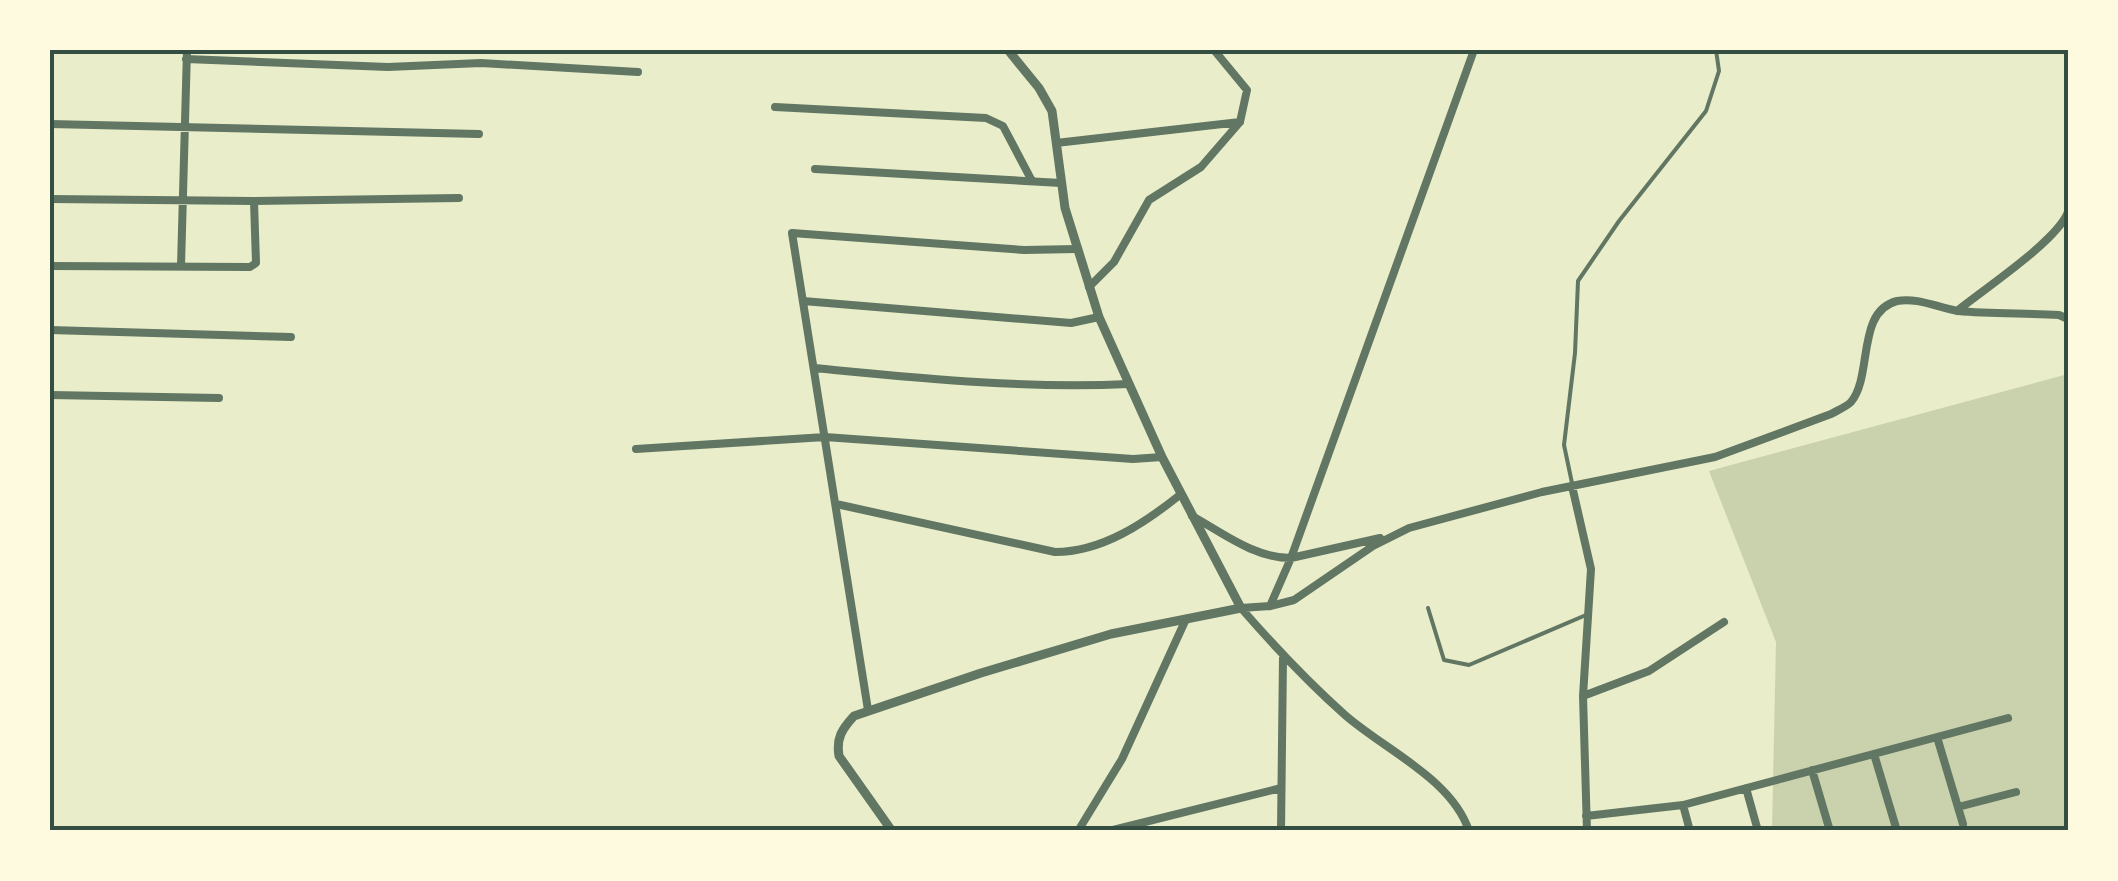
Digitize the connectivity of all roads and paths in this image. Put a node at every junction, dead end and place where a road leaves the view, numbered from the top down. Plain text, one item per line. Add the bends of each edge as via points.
1 (1008, 50) edge
2 (1214, 50) edge
3 (1474, 50) edge
4 (1716, 50) edge
5 (187, 55) edge
6 (638, 72) dead end
7 (775, 106) dead end
8 (1240, 122) junction
9 (50, 124) edge
10 (184, 126) junction
11 (479, 134) dead end
12 (1056, 143) junction
13 (815, 169) dead end
14 (1032, 181) junction
15 (1061, 182) junction
16 (459, 198) dead end
17 (50, 199) edge
18 (182, 200) junction
19 (254, 202) junction
20 (2068, 212) edge
21 (1078, 249) junction
22 (50, 266) edge
23 (180, 266) junction
24 (1089, 288) junction
25 (803, 301) junction
26 (1957, 310) junction
27 (1098, 317) junction
28 (2068, 319) edge
29 (50, 330) edge
30 (291, 337) dead end
31 (814, 368) junction
32 (1129, 384) junction
33 (50, 395) edge
34 (219, 398) dead end
35 (825, 436) junction
36 (636, 449) dead end
37 (1162, 456) junction
38 (1572, 486) junction
39 (1181, 494) junction
40 (836, 504) junction
41 (1192, 516) junction
42 (1390, 536) junction
43 (1291, 558) junction
44 (1270, 606) junction
45 (1241, 608) junction
46 (1428, 608) dead end
47 (1590, 614) junction
48 (1186, 619) junction
49 (1724, 622) dead end
50 (1283, 657) junction
51 (1582, 696) junction
52 (868, 710) junction
53 (2008, 718) dead end
54 (1938, 737) junction
55 (1874, 754) junction
56 (1812, 770) junction
57 (1281, 788) junction
58 (1746, 788) junction
59 (2016, 792) dead end
60 (1683, 805) junction
61 (1958, 808) junction
62 (1586, 816) junction
63 (1963, 824) dead end
64 (892, 831) edge
65 (1078, 831) edge
66 (1109, 831) edge
67 (1281, 831) edge
68 (1469, 831) edge
69 (1587, 831) edge
70 (1690, 831) edge
71 (1758, 831) edge
72 (1830, 831) edge
73 (1897, 831) edge

1 - 12 street via 1052,111
2 - 8 street via 1247,90
3 - 43 street
4 - 38 lane via 1719,71 1706,112 1578,281 1564,446
5 - 6 street
5 - 10 street
7 - 14 street via 986,118 1003,126
8 - 12 street
8 - 24 street via 1201,167 1149,200 1114,262
9 - 10 street
10 - 11 street
10 - 18 street
12 - 15 street
13 - 14 street
14 - 15 street
15 - 21 street
16 - 19 street
17 - 18 street
18 - 19 street
18 - 23 street
19 - 23 street via 256,263
20 - 26 street via 2049,238
21 - 24 street
21 - 25 street via 792,232
22 - 23 street
24 - 27 street
25 - 27 street via 1071,322
25 - 31 street
26 - 28 street
26 - 38 street via 1894,302 1877,316 1862,384 1850,404 1832,414 1716,456
27 - 32 street
29 - 30 street
31 - 32 street via 972,384
31 - 35 street
32 - 37 street
33 - 34 street
35 - 36 street
35 - 37 street
35 - 40 street
37 - 39 street
38 - 42 street
38 - 47 street via 1591,569
39 - 40 street via 1150,520 1072,552
39 - 41 street
40 - 52 street
41 - 43 street via 1259,554
41 - 45 street
42 - 43 street
42 - 44 street via 1294,600
43 - 44 street
44 - 45 street
45 - 48 street
45 - 50 street
46 - 47 lane via 1444,660 1469,665
47 - 51 street
48 - 52 street via 1112,634
48 - 65 street via 1122,759
49 - 51 street via 1649,671
50 - 57 street
50 - 68 street via 1348,718 1436,784 1463,813
51 - 62 street
52 - 64 street via 842,728 839,756
53 - 54 street
54 - 55 street
54 - 61 street
55 - 56 street
55 - 73 street
56 - 58 street
56 - 72 street
57 - 66 street
57 - 67 street
58 - 60 street
58 - 71 street
59 - 61 street
60 - 62 street
60 - 70 street
61 - 63 street
62 - 69 street

